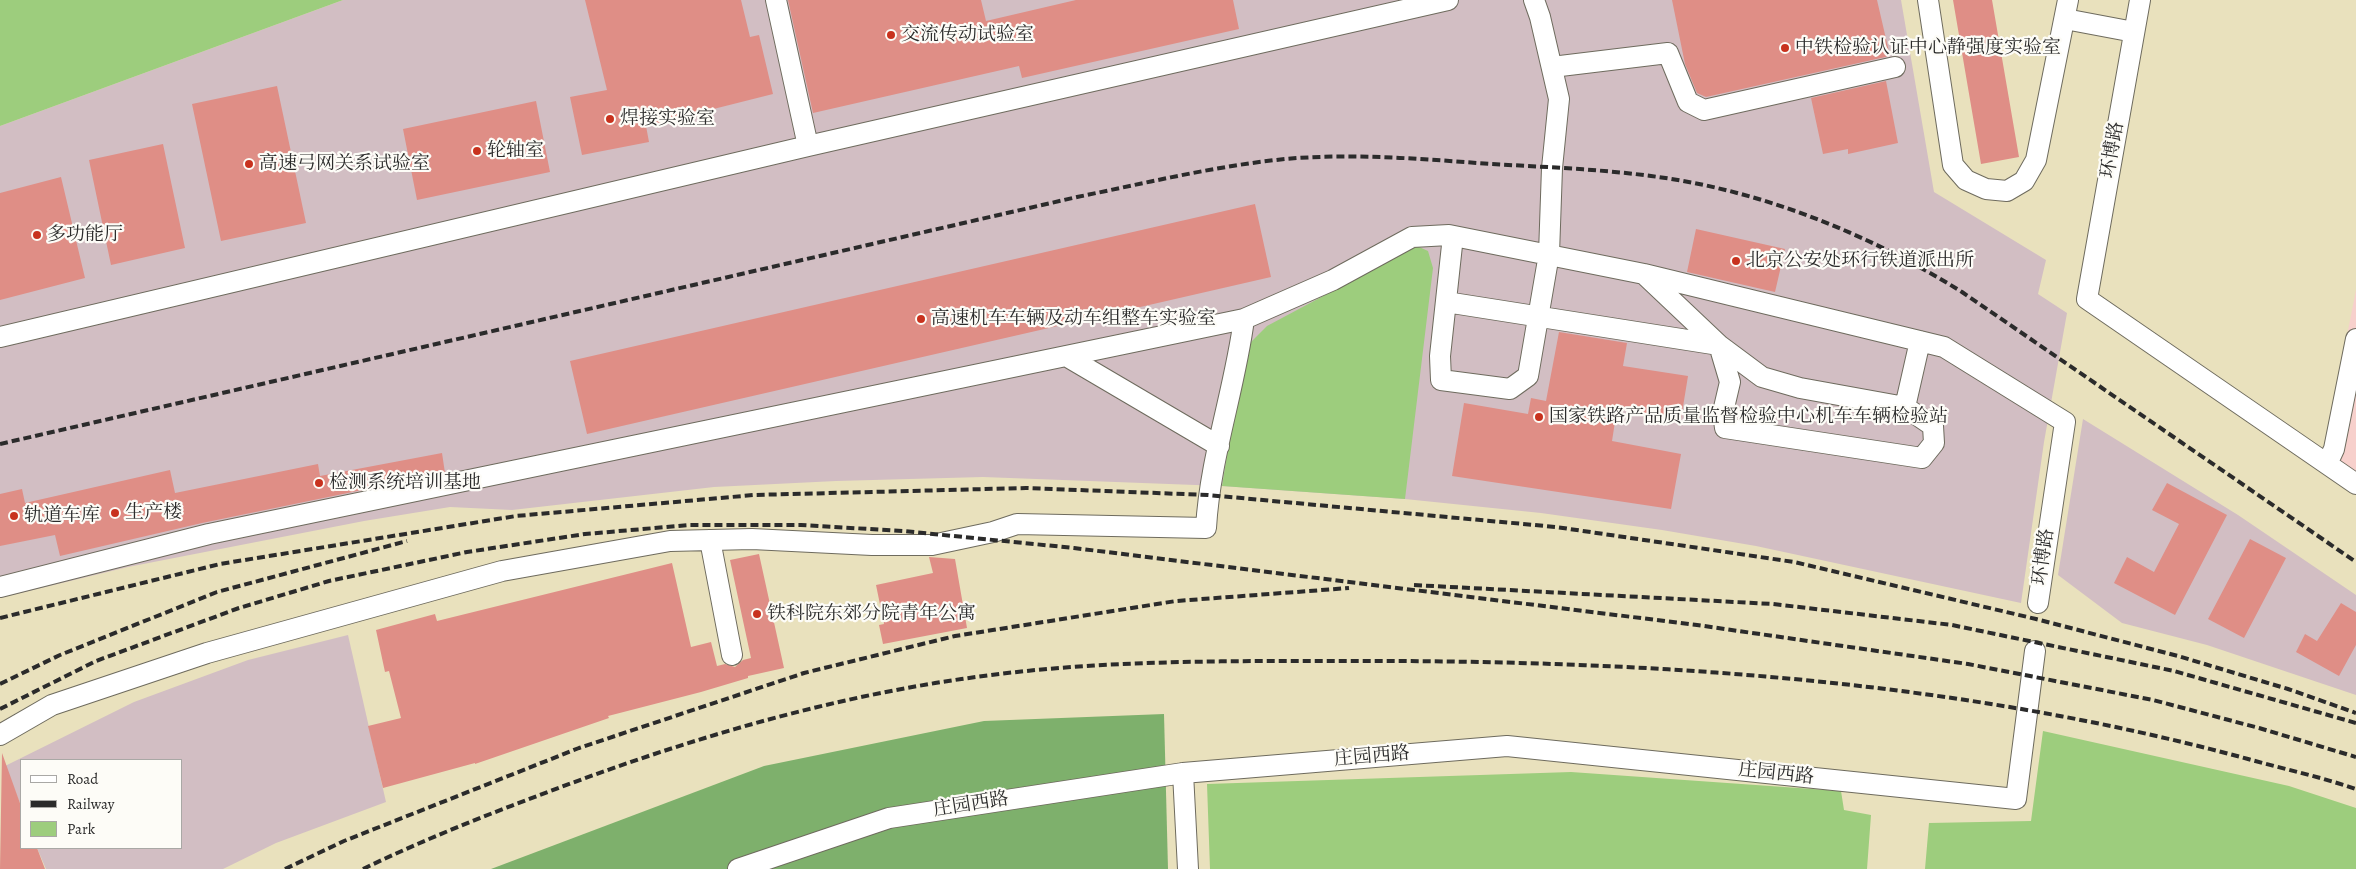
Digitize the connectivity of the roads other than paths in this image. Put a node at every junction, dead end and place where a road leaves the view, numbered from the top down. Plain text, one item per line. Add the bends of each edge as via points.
1 (776, 0) edge
2 (1534, 0) edge
3 (1928, 0) edge
4 (2140, 0) edge
5 (1441, 1) edge
6 (2067, 10) edge
7 (2134, 32) junction
8 (1552, 67) junction
9 (1895, 67) dead end
10 (808, 146) junction
11 (1453, 236) junction
12 (1549, 254) junction
13 (1644, 274) junction
14 (1446, 302) junction
15 (1538, 316) junction
16 (1244, 319) junction
17 (0, 337) edge
18 (2356, 338) edge
19 (1920, 341) junction
20 (1719, 346) junction
21 (1066, 356) junction
22 (2352, 382) edge
23 (1905, 407) junction
24 (1219, 446) junction
25 (2327, 464) junction
26 (2356, 484) edge
27 (710, 540) junction
28 (0, 587) edge
29 (2038, 603) dead end
30 (2035, 651) dead end
31 (732, 655) dead end
32 (0, 735) edge
33 (1183, 773) junction
34 (738, 869) edge
35 (1188, 869) edge

1 - 10 street
2 - 8 street
3 - 6 street via 1953,165 1966,180 1986,189 2007,191 2024,182 2036,160
4 - 7 street, 环博路
5 - 10 street
6 - 7 street
7 - 25 street, 环博路 via 2087,299
8 - 9 street via 1668,53 1688,102 1704,110
8 - 12 street via 1559,99 1552,168
10 - 17 street
11 - 12 street
11 - 14 street
11 - 16 street via 1412,237 1333,280
12 - 13 street
12 - 15 street
13 - 19 street
13 - 20 street
14 - 15 street
14 - 15 street via 1440,356 1441,380 1479,386 1510,390 1528,376
15 - 20 street
16 - 21 street
16 - 24 street
18 - 22 street
19 - 23 street
19 - 29 street, 环博路 via 1944,347 2065,422
20 - 23 street via 1762,377 1800,388
20 - 23 street via 1730,382 1723,412 1725,428 1922,458 1934,443 1933,426
21 - 24 street
21 - 28 street via 209,534
22 - 25 street
24 - 27 street via 1208,495 1206,528 1017,524 932,545
25 - 26 street
27 - 31 street
27 - 32 street via 670,541 502,571 207,653 52,704
30 - 33 street, 庄园西路 via 2016,799 1507,746
33 - 34 street, 庄园西路 via 889,818
33 - 35 street

